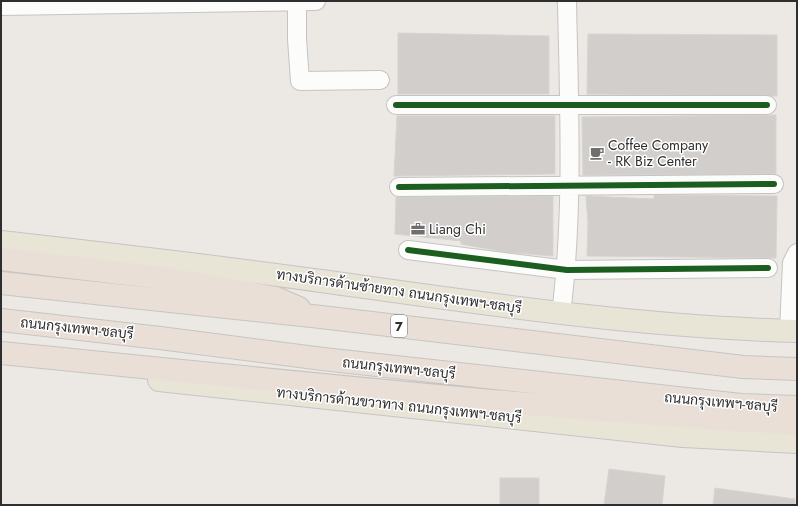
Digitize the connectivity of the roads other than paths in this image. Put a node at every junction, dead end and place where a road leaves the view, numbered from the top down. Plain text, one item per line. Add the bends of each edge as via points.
1 (316, 1) edge
2 (567, 1) edge
3 (297, 2) edge
4 (132, 3) edge
5 (1, 6) edge
6 (380, 80) dead end
7 (396, 105) dead end
8 (568, 105) junction
9 (767, 105) dead end
10 (774, 184) dead end
11 (569, 186) junction
12 (399, 187) dead end
13 (1, 242) edge
14 (408, 250) dead end
15 (797, 253) edge
16 (1, 259) edge
17 (768, 268) dead end
18 (566, 270) junction
19 (1, 283) edge
20 (561, 314) junction
21 (321, 317) junction
22 (1, 320) edge
23 (793, 331) edge
24 (1, 340) edge
25 (1, 353) edge
26 (323, 359) junction
27 (1, 363) edge
28 (797, 369) edge
29 (797, 407) edge
30 (797, 424) edge
31 (797, 442) edge

1 - 3 street
2 - 8 street
3 - 4 street
3 - 6 street via 300,81
4 - 5 street
7 - 8 street
8 - 9 street
8 - 11 street
10 - 11 street
11 - 12 street
11 - 18 street
13 - 20 main road, ทางบริการด้านซ้ายทาง ถนนกรุงเทพฯ-ชลบุรี via 211,265
14 - 18 street
15 - 23 street via 792,263
16 - 21 highway via 164,278 276,298
17 - 18 street
18 - 20 street
19 - 21 highway, 7
20 - 23 main road, ทางบริการด้านซ้ายทาง ถนนกรุงเทพฯ-ชลบุรี via 700,327
21 - 28 highway, 7 via 744,367
22 - 26 highway, ถนนกรุงเทพฯ-ชลบุรี
24 - 26 highway via 144,357 268,366
25 - 30 highway via 682,417
26 - 29 highway, ถนนกรุงเทพฯ-ชลบุรี via 740,406
27 - 31 main road, ทางบริการด้านขวาทาง ถนนกรุงเทพฯ-ชลบุรี via 683,436

